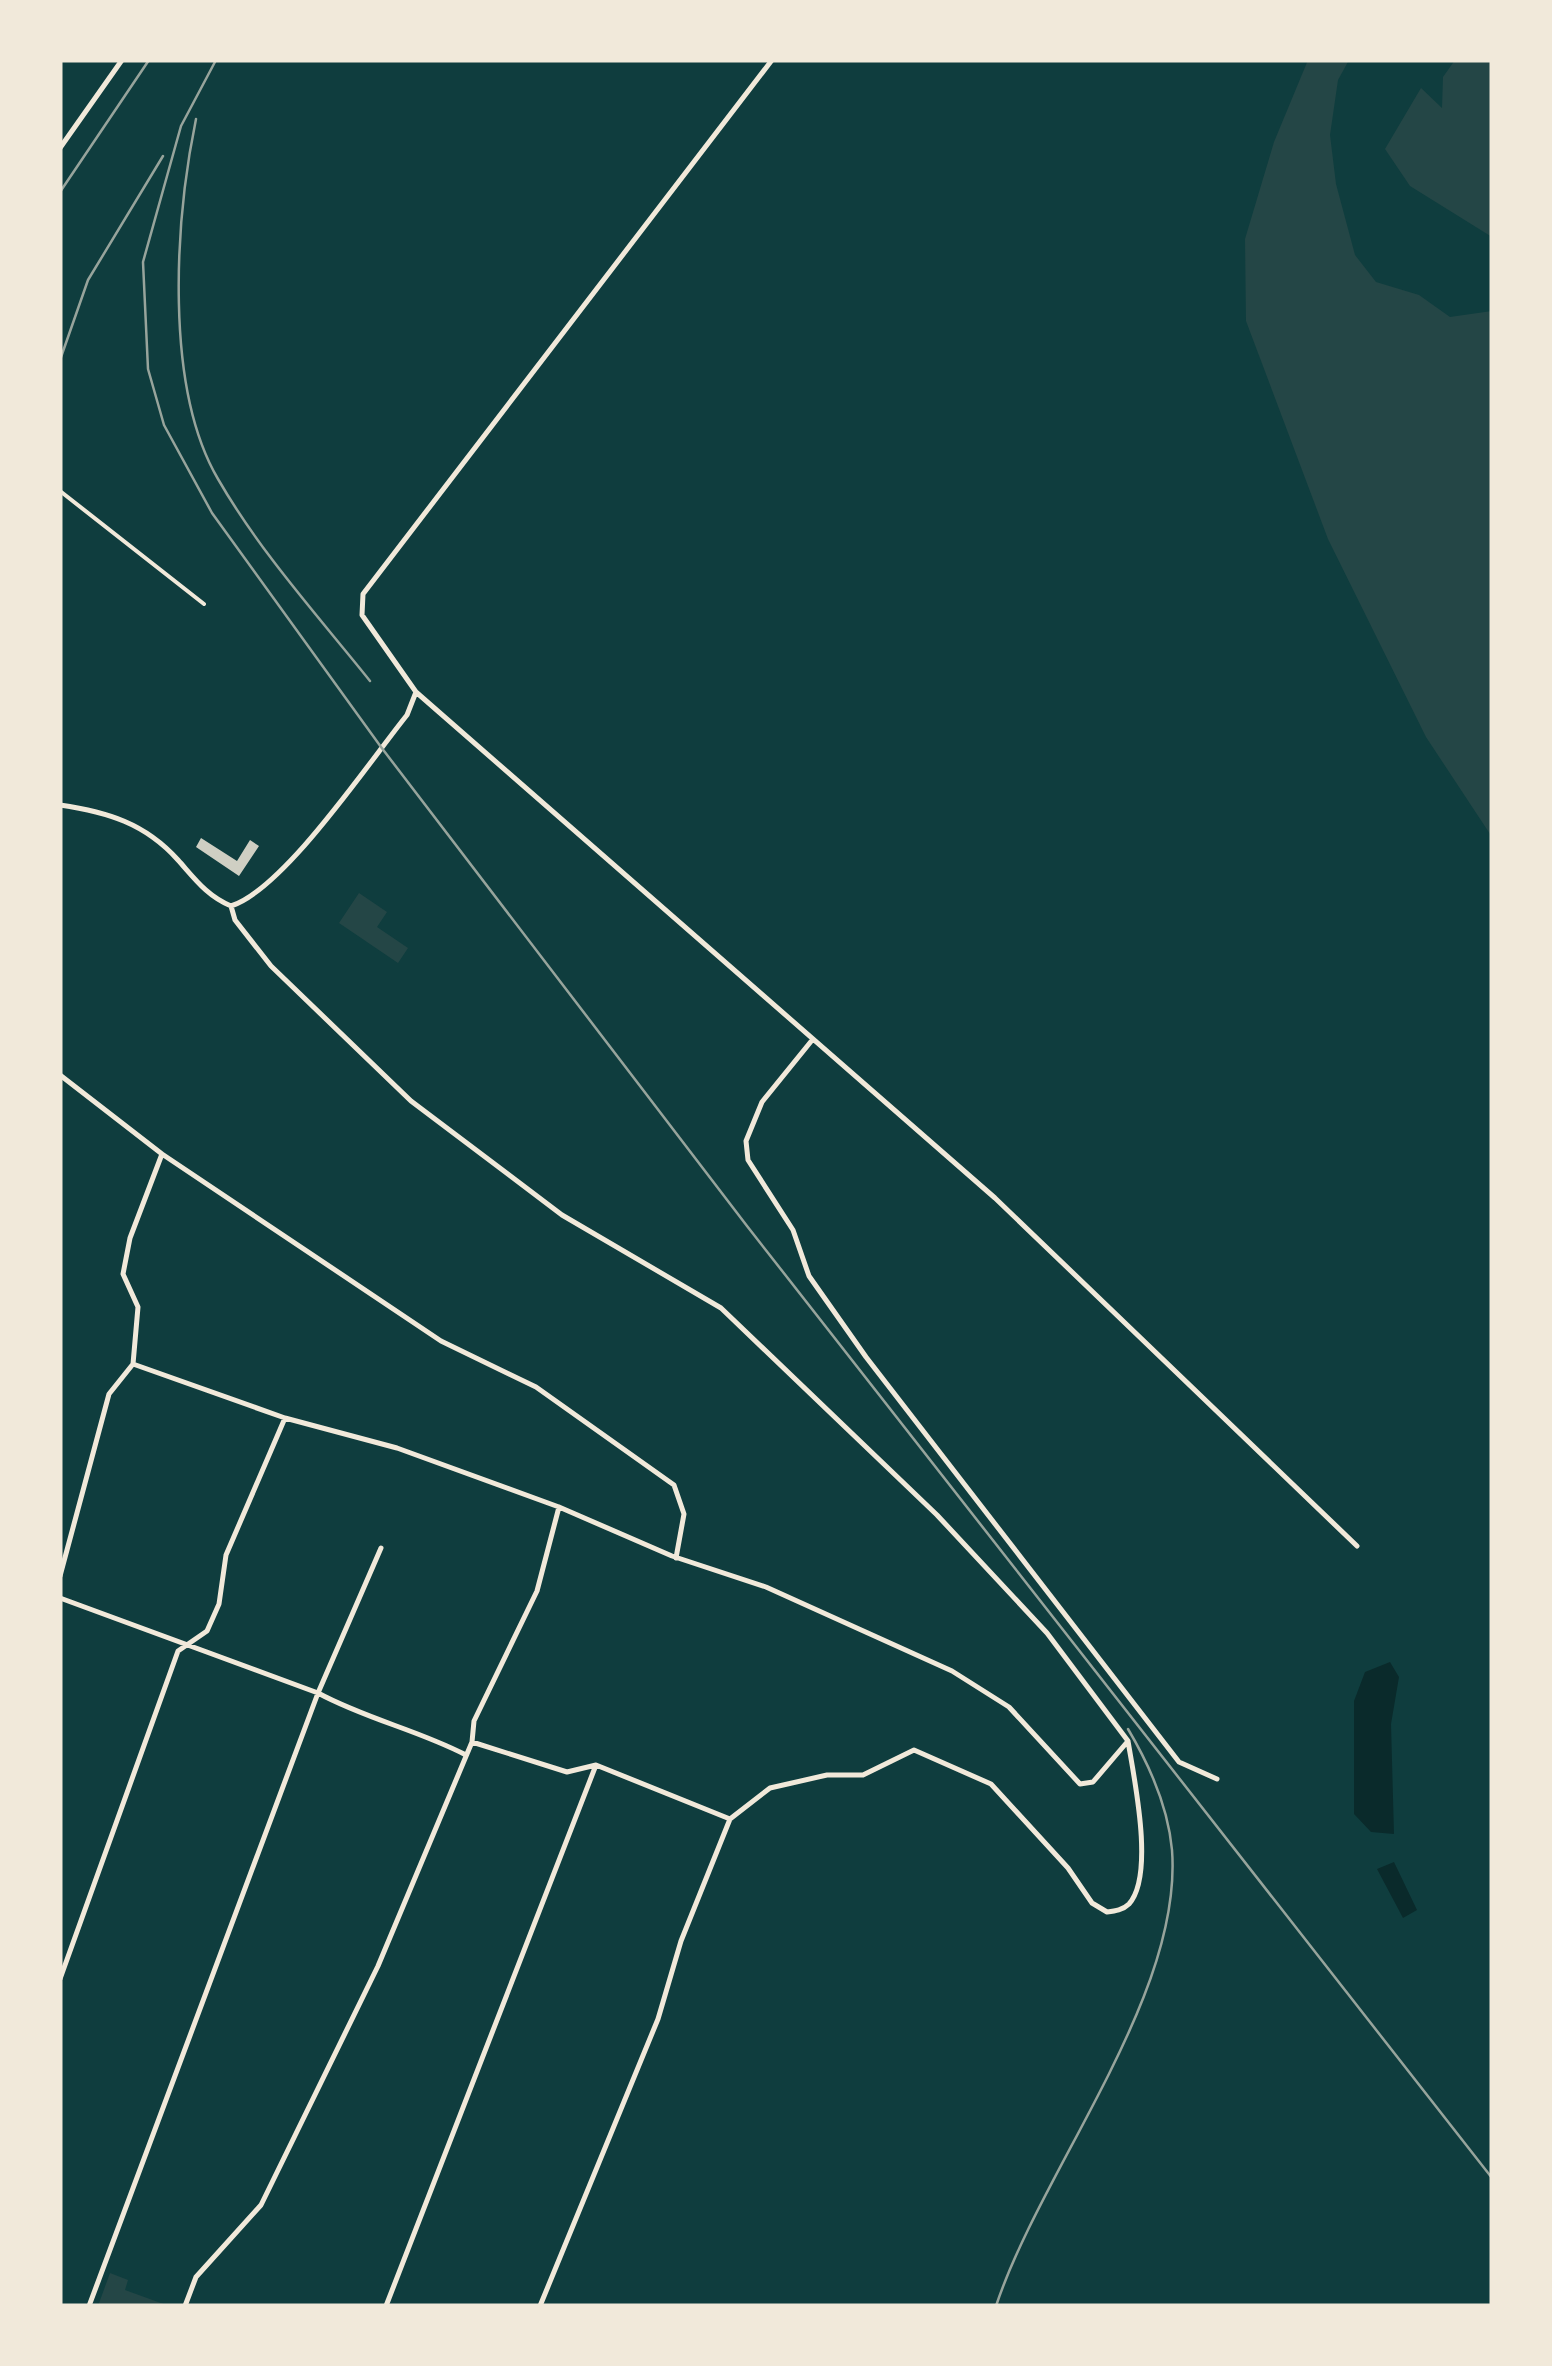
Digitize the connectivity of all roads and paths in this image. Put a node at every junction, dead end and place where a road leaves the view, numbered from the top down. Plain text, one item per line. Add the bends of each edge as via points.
1 (122, 60) edge
2 (772, 60) edge
3 (60, 129) edge
4 (62, 145) edge
5 (60, 491) edge
6 (204, 604) dead end
7 (416, 692) junction
8 (60, 805) edge
9 (231, 906) junction
10 (813, 1039) junction
11 (60, 1075) edge
12 (162, 1154) junction
13 (134, 1364) junction
14 (285, 1418) junction
15 (559, 1508) junction
16 (1356, 1546) dead end
17 (381, 1548) dead end
18 (63, 1551) edge
19 (676, 1558) junction
20 (60, 1576) edge
21 (60, 1598) edge
22 (188, 1644) junction
23 (318, 1694) junction
24 (1128, 1741) junction
25 (472, 1742) junction
26 (466, 1755) junction
27 (596, 1765) junction
28 (1217, 1779) dead end
29 (730, 1819) junction
30 (60, 1979) edge
31 (89, 2306) edge
32 (185, 2306) edge
33 (386, 2306) edge
34 (540, 2306) edge

1 - 4 street
2 - 7 street via 363,594 362,615
3 - 4 street
5 - 6 street
7 - 9 street via 407,716 330,813 275,875
7 - 10 street
8 - 9 street via 125,819 160,841 213,898
9 - 24 street via 270,966 411,1101 562,1215 721,1308 937,1515 1047,1633
10 - 16 street via 995,1198
10 - 28 street via 762,1102 746,1141 748,1160 793,1230 810,1276 1178,1762
11 - 12 street
12 - 13 street via 123,1274 138,1308
12 - 19 street via 441,1341 536,1387 674,1485 684,1514
13 - 14 street
13 - 18 street via 109,1394
14 - 15 street via 397,1448
14 - 22 street via 226,1555 207,1631
15 - 19 street
15 - 25 street via 537,1591 474,1721
17 - 23 street
18 - 20 street
19 - 24 street via 766,1587 952,1670 1009,1707 1080,1784 1092,1782
21 - 22 street
22 - 23 street
22 - 30 street via 178,1651
23 - 26 street
23 - 31 street
24 - 29 street via 1144,1843 1132,1901 1107,1912 990,1784 914,1750 862,1775 770,1788
25 - 26 street
25 - 27 street via 567,1772
26 - 32 street via 378,1966 261,2205 196,2277
27 - 29 street
27 - 33 street
29 - 34 street via 658,2018

